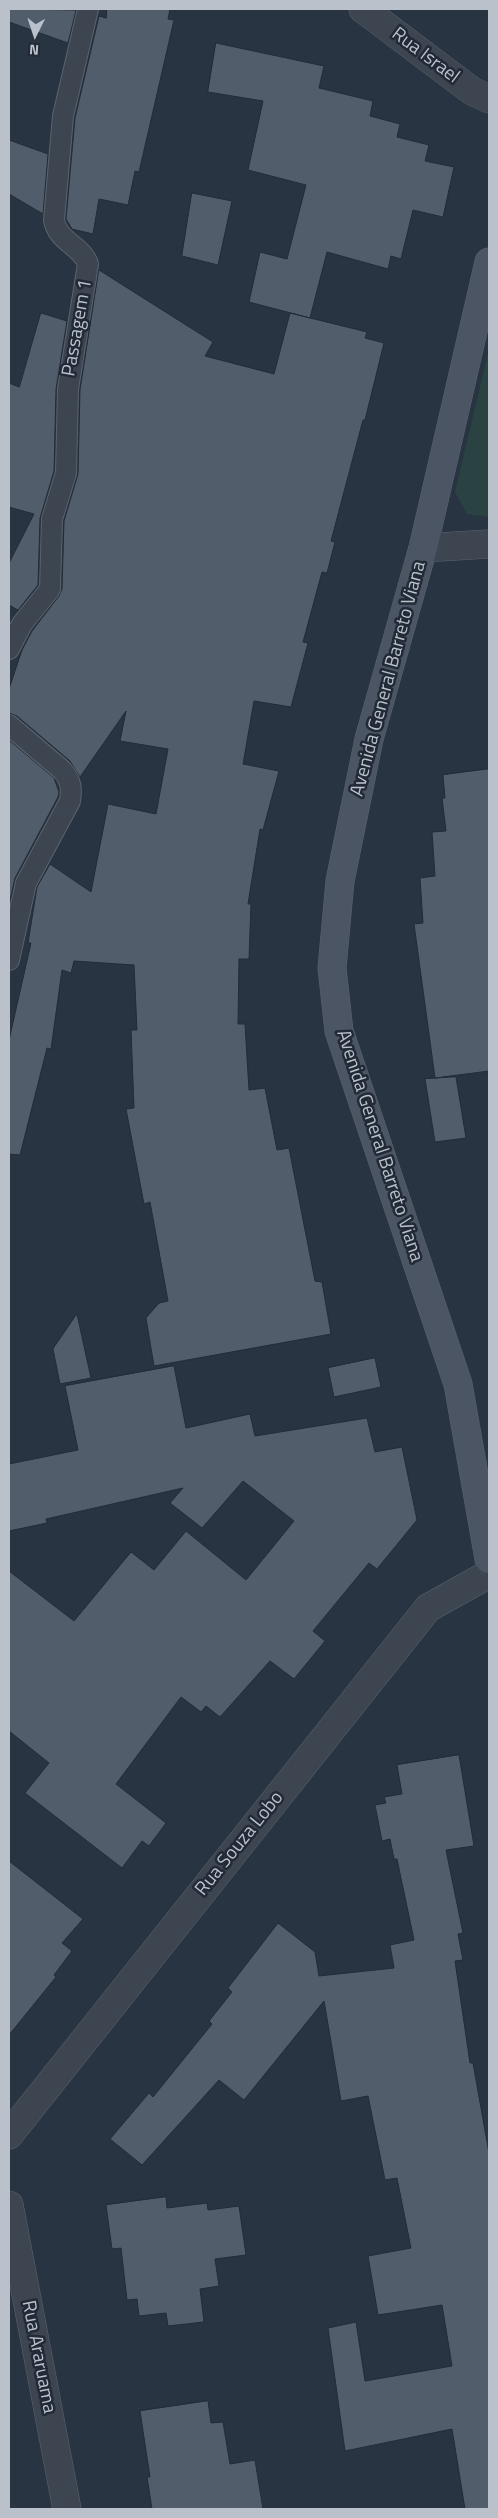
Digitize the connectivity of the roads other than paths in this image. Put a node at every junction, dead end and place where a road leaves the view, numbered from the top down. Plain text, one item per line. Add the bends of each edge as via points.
1 (88, 9) edge
2 (363, 9) edge
3 (489, 99) edge
4 (489, 262) edge
5 (489, 544) edge
6 (423, 548) junction
7 (9, 649) edge
8 (9, 725) edge
9 (9, 960) edge
10 (489, 1559) edge
11 (489, 1574) edge
12 (9, 2134) edge
13 (9, 2205) edge
14 (66, 2509) edge

1 - 7 lane, Passagem 1 via 63,116 54,220 60,235 83,255 88,264 68,389 66,473 52,519 50,589 22,624
2 - 3 street, Rua Israel via 472,91
4 - 6 street, Avenida General Barreto Viana
5 - 6 street
6 - 10 street, Avenida General Barreto Viana via 369,738 340,881 332,968 339,1030 458,1384
8 - 9 lane via 62,770 72,789 70,801 26,883
11 - 12 street, Rua Souza Lobo via 428,1608
13 - 14 street, Rua Araruama

